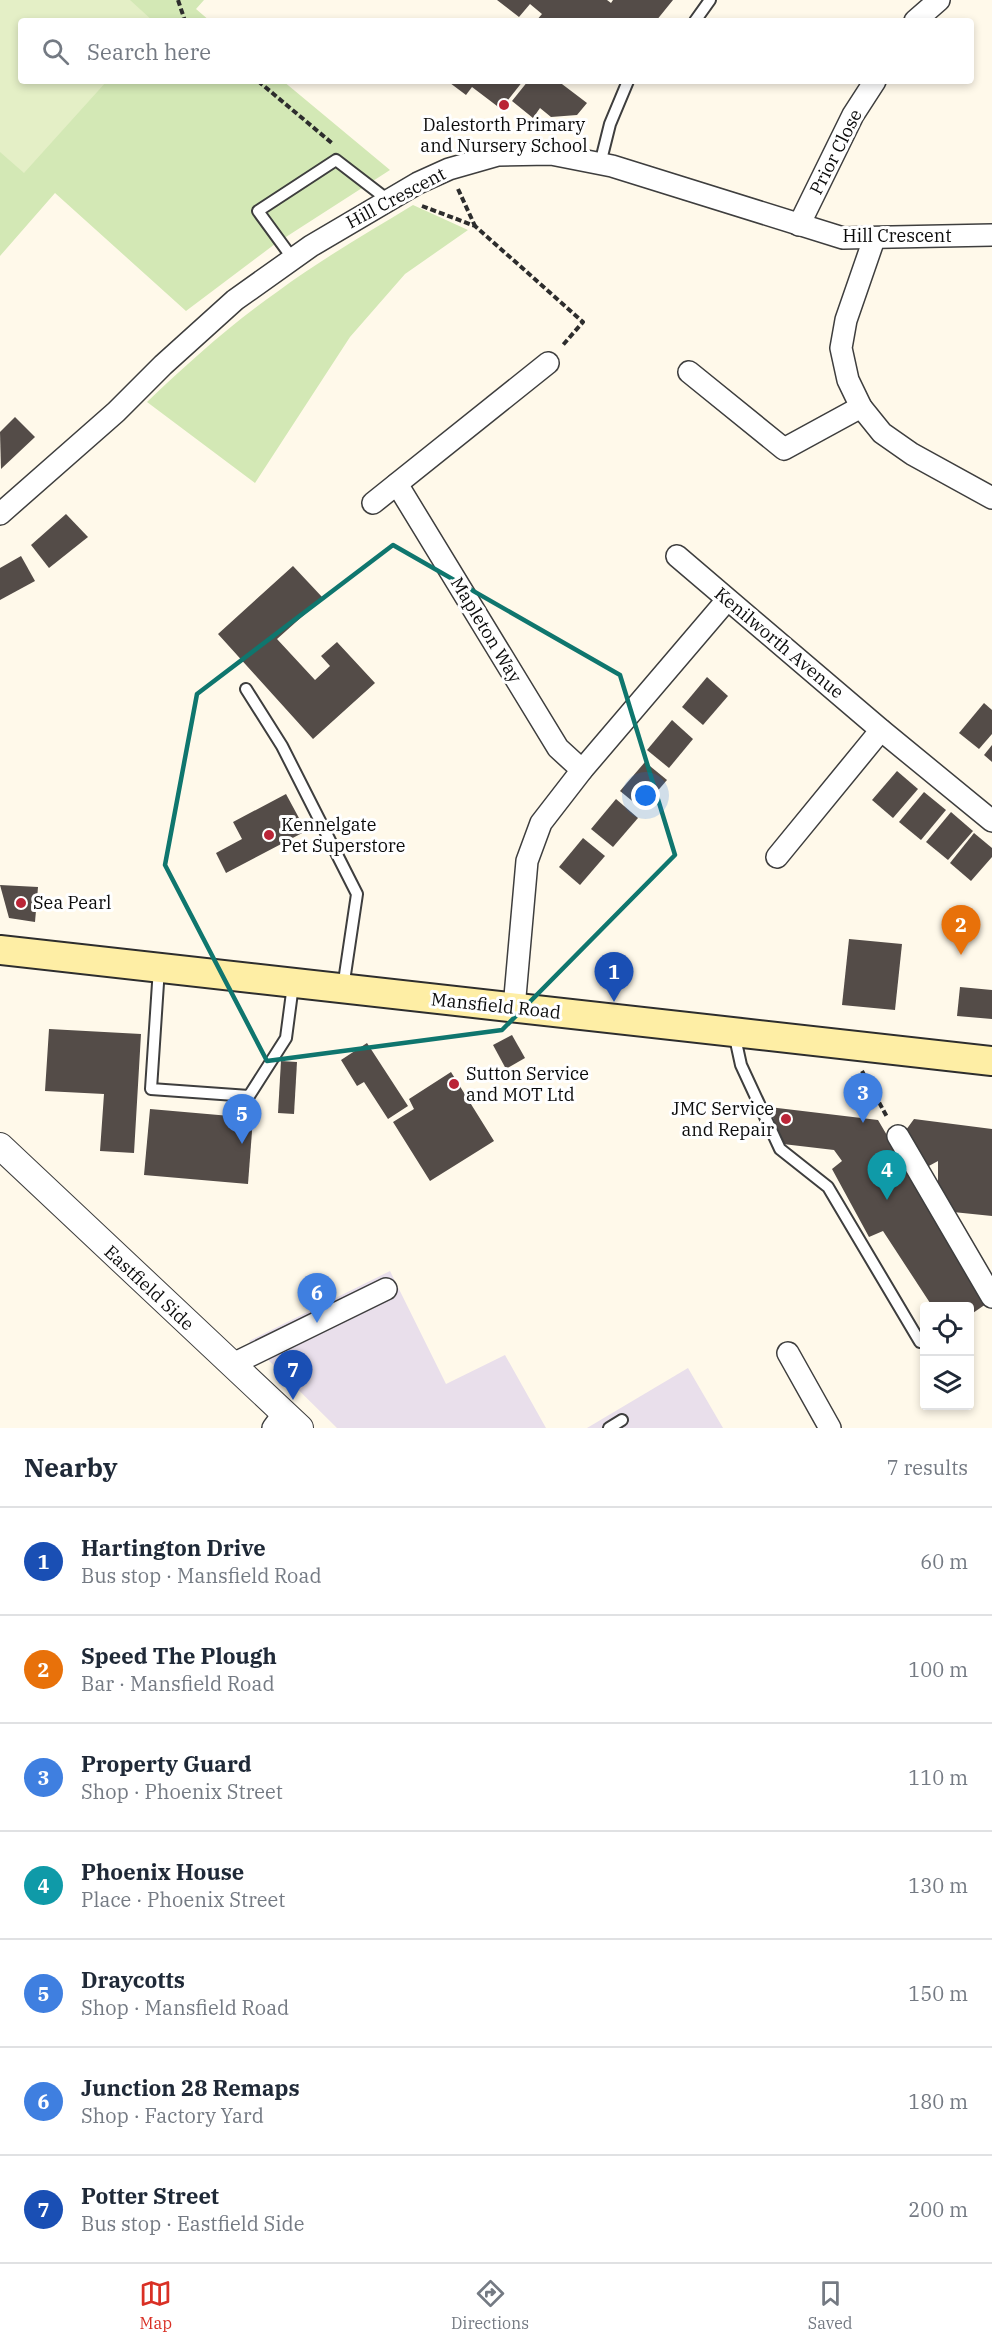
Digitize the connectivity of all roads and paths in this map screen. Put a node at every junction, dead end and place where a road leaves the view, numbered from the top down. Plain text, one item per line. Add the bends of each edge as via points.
1 (178, 0) edge
2 (710, 0) edge
3 (939, 0) edge
4 (184, 18) edge
5 (697, 18) edge
6 (918, 18) edge
7 (262, 84) edge
8 (627, 84) edge
9 (873, 84) edge
10 (341, 150) dead end
11 (600, 164) junction
12 (449, 169) junction
13 (392, 198) junction
14 (800, 225) junction
15 (475, 226) junction
16 (992, 235) edge
17 (874, 239) junction
18 (293, 259) junction
19 (548, 363) joint
20 (689, 372) dead end
21 (861, 407) junction
22 (397, 484) junction
23 (992, 498) edge
24 (373, 503) dead end
25 (0, 514) edge
26 (677, 556) dead end
27 (727, 600) junction
28 (246, 689) dead end
29 (881, 730) junction
30 (582, 770) junction
31 (992, 821) edge
32 (777, 857) dead end
33 (0, 950) edge
34 (159, 968) junction
35 (293, 983) junction
36 (344, 988) junction
37 (514, 1008) junction
38 (734, 1032) junction
39 (852, 1045) junction
40 (992, 1061) edge
41 (898, 1136) joint
42 (0, 1146) edge
43 (386, 1289) dead end
44 (992, 1297) edge
45 (920, 1342) dead end
46 (788, 1353) dead end
47 (231, 1365) junction
48 (622, 1420) dead end
49 (286, 1423) edge
50 (609, 1428) edge
51 (830, 1428) edge

1 - 4 path
2 - 5 lane
3 - 6 street
7 - 10 path
8 - 11 lane via 610,124
9 - 14 street, Prior Close via 853,115
11 - 12 street, Hill Crescent via 551,154 498,155
11 - 14 street, Hill Crescent
12 - 13 street, Hill Crescent
12 - 15 path
13 - 15 path
13 - 18 street, Hill Crescent
13 - 18 lane via 336,160 258,211
14 - 17 street, Hill Crescent via 843,238
15 - 19 path via 583,322
16 - 17 street, Hill Crescent
17 - 21 street via 846,320 841,348 848,380
18 - 25 street, Hill Crescent via 235,300
19 - 22 street
20 - 21 street via 784,449
21 - 23 street via 882,432 912,454
22 - 24 street
22 - 30 street, Mapleton Way via 558,748
26 - 27 street, Kenilworth Avenue
27 - 29 street, Kenilworth Avenue
27 - 30 street
28 - 36 lane via 282,746 357,894
29 - 31 street, Kenilworth Avenue
29 - 32 street
30 - 37 street via 541,824 527,861
33 - 34 main road, Mansfield Road
34 - 35 main road, Mansfield Road
34 - 35 lane via 151,1089 249,1096 286,1038
35 - 36 main road, Mansfield Road
36 - 37 main road, Mansfield Road
37 - 38 main road, Mansfield Road
38 - 39 main road, Mansfield Road
38 - 45 lane via 741,1065 780,1149 828,1187
39 - 40 main road, Mansfield Road
39 - 41 path via 866,1082
41 - 44 street
42 - 47 street, Eastfield Side
43 - 47 street
46 - 51 street
47 - 49 street, Eastfield Side
48 - 50 lane

